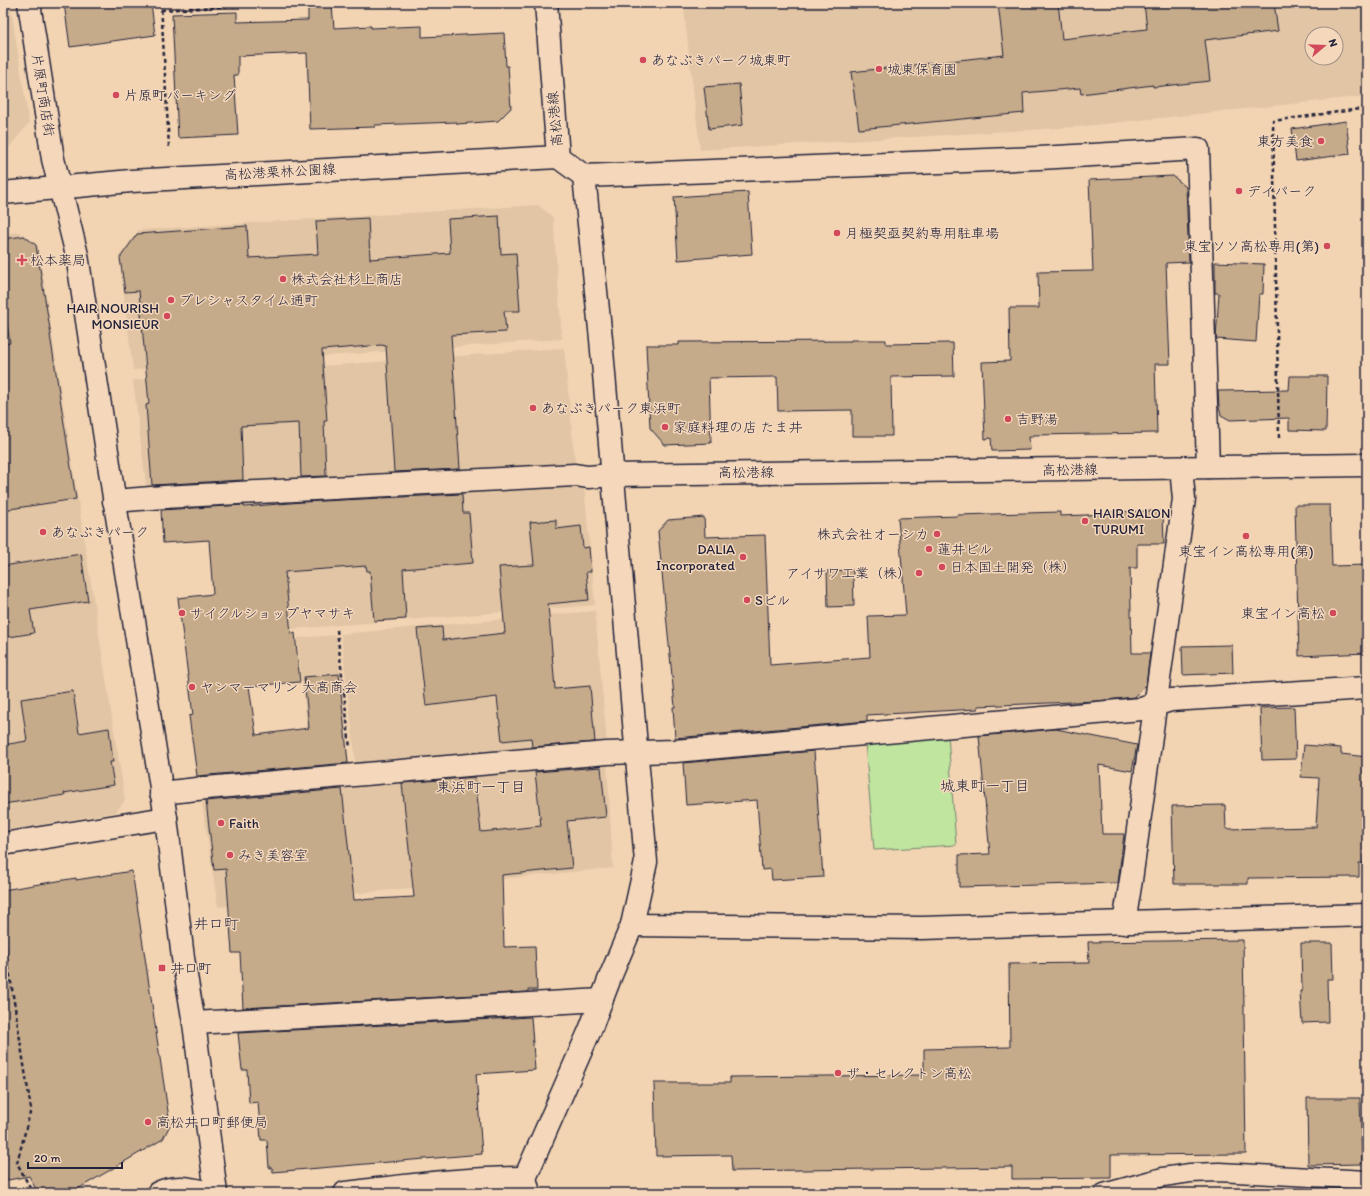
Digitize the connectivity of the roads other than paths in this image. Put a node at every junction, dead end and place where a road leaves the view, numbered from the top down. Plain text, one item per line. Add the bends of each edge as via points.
1 (29, 3) edge
2 (546, 3) edge
3 (558, 158) junction
4 (584, 176) junction
5 (60, 187) junction
6 (3, 194) edge
7 (1367, 466) edge
8 (1208, 467) junction
9 (1181, 468) junction
10 (612, 474) junction
11 (114, 502) junction
12 (1367, 688) edge
13 (1156, 704) junction
14 (636, 752) junction
15 (161, 793) junction
16 (166, 818) junction
17 (3, 844) edge
18 (1367, 915) edge
19 (1124, 923) junction
20 (632, 925) junction
21 (602, 1000) junction
22 (194, 1023) junction
23 (1367, 1180) edge
24 (527, 1185) edge
25 (424, 1189) edge
26 (158, 1193) edge
27 (211, 1193) edge
28 (216, 1193) edge
29 (345, 1193) edge
30 (1104, 1193) edge

1 - 5 street, 片原町商店街 via 53,159
2 - 3 street, 高松港線
3 - 4 street, 高松港線
3 - 5 street, 高松港栗林公園線
4 - 8 street via 1039,158 1198,149
4 - 10 street
5 - 6 street, 高松港栗林公園線
5 - 11 street, 片原町商店街 via 77,255
7 - 8 street, 高松港線
8 - 9 street, 高松港線
9 - 10 street, 高松港線
9 - 13 street via 1184,499
10 - 11 street, 高松港線 via 164,497
10 - 14 street
11 - 15 street, 片原町商店街
12 - 13 street via 1171,700
13 - 14 street via 1140,709 675,751
13 - 19 street
14 - 15 street
14 - 20 street via 646,862
15 - 16 street, 片原町商店街
16 - 17 street
16 - 22 street, 片原町商店街 via 183,958
18 - 19 street
19 - 20 street via 922,928
20 - 21 street
21 - 22 street
21 - 24 street
22 - 28 street, 片原町商店街
23 - 30 lane via 1219,1172 1190,1173 1163,1177
24 - 25 street via 496,1178
25 - 29 street
26 - 27 street via 187,1187

